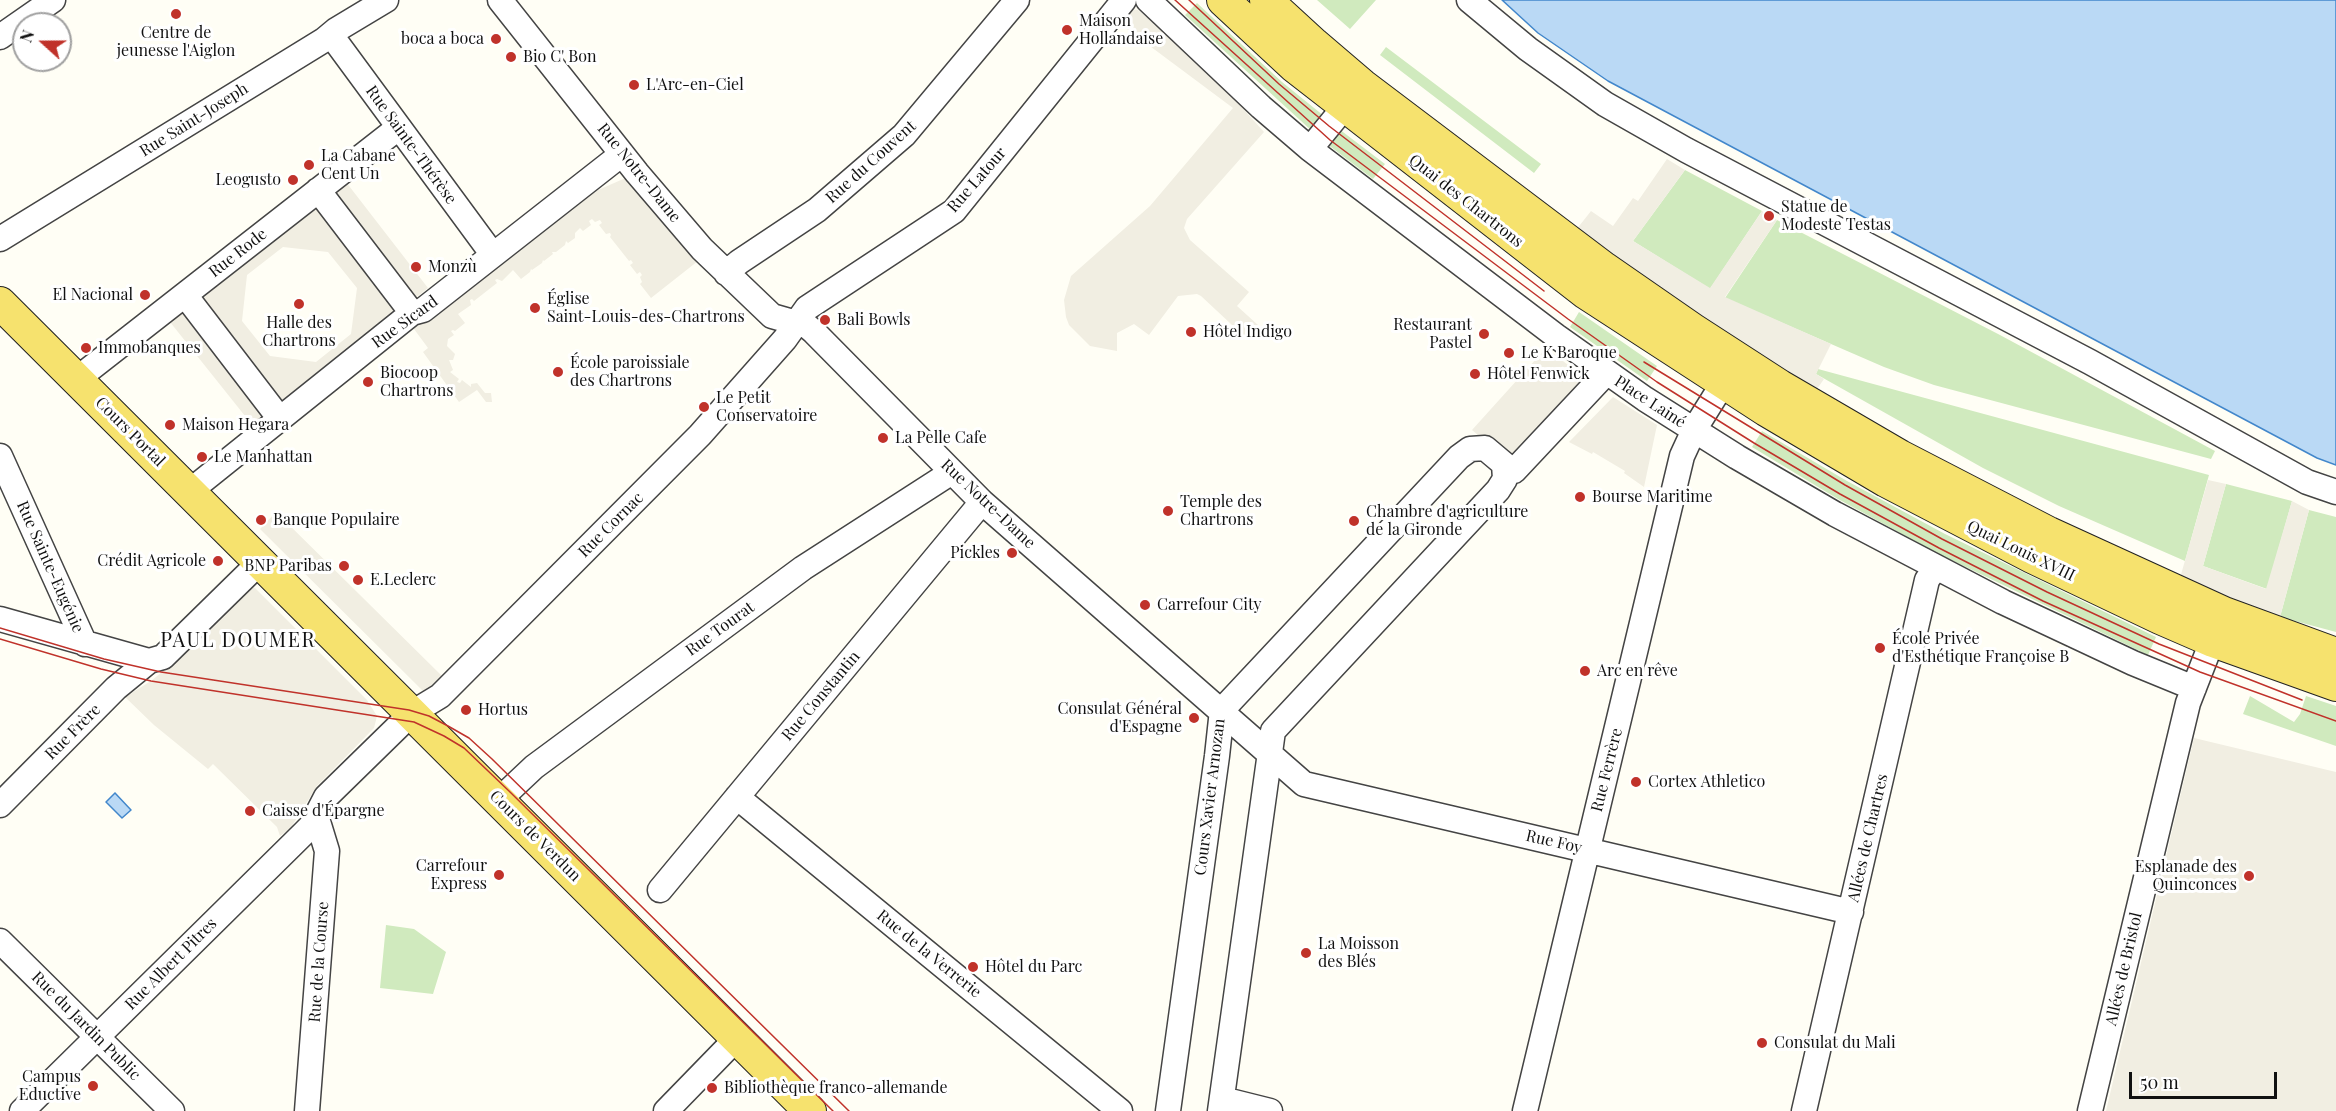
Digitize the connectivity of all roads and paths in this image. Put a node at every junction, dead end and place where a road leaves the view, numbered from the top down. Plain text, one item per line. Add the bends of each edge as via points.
1 (53, 0) edge
2 (386, 0) edge
3 (500, 0) edge
4 (1017, 0) edge
5 (1125, 0) edge
6 (1148, 0) edge
7 (1223, 0) edge
8 (1266, 0) edge
9 (1469, 0) edge
10 (331, 35) junction
11 (0, 37) edge
12 (1353, 96) junction
13 (398, 128) junction
14 (1310, 149) junction
15 (622, 154) junction
16 (318, 190) junction
17 (0, 239) edge
18 (493, 255) junction
19 (726, 273) junction
20 (184, 295) junction
21 (0, 303) edge
22 (412, 313) junction
23 (796, 323) junction
24 (1730, 371) junction
25 (1606, 373) junction
26 (77, 379) junction
27 (280, 419) junction
28 (1694, 430) junction
29 (0, 456) edge
30 (952, 472) junction
31 (1506, 472) junction
32 (190, 491) junction
33 (2336, 492) edge
34 (982, 502) junction
35 (261, 561) junction
36 (1936, 567) junction
37 (0, 619) edge
38 (2218, 627) junction
39 (85, 644) junction
40 (2336, 654) edge
41 (149, 661) junction
42 (2336, 685) edge
43 (2194, 688) junction
44 (1222, 710) junction
45 (412, 713) junction
46 (1269, 752) junction
47 (737, 796) junction
48 (500, 800) junction
49 (1, 802) edge
50 (316, 815) junction
51 (1587, 850) junction
52 (660, 890) dead end
53 (1851, 912) junction
54 (0, 940) edge
55 (97, 1037) junction
56 (737, 1038) junction
57 (1221, 1105) edge
58 (21, 1111) edge
59 (172, 1111) edge
60 (307, 1111) edge
61 (666, 1111) edge
62 (810, 1111) edge
63 (1120, 1111) edge
64 (1168, 1111) edge
65 (1270, 1111) edge
66 (1525, 1111) edge
67 (1804, 1111) edge
68 (2090, 1111) edge

1 - 11 street
2 - 10 street, Rue Saint-Joseph
3 - 15 street, Rue Notre-Dame
4 - 19 street, Rue du Couvent via 904,135 817,210
5 - 23 street, Rue Latour via 954,211 807,308
6 - 14 street
7 - 12 main road, Quai des Chartrons via 1294,66
8 - 12 main road, Quai des Chartrons via 1314,44
9 - 33 street via 1527,49 1605,104 1686,150 2090,362 2307,482
10 - 13 street, Rue Sainte-Thérèse
10 - 17 street, Rue Saint-Joseph
12 - 14 street
12 - 24 main road, Quai des Chartrons via 1586,293
13 - 16 street, Rue Rode
13 - 18 street, Rue Sainte-Thérèse
14 - 25 street
15 - 18 street, Rue Sicard
15 - 19 street, Rue Notre-Dame
16 - 20 street, Rue Rode
16 - 22 street
18 - 22 street, Rue Sicard via 423,309
19 - 23 street, Rue Notre-Dame via 772,316
20 - 26 street, Rue Rode
20 - 27 street
21 - 26 main road, Cours Portal
22 - 27 street, Rue Sicard
23 - 30 street, Rue Notre-Dame via 814,332
23 - 45 street, Rue Cornac via 700,435 440,696
24 - 28 street, Rue Ferrère
24 - 38 main road, Quai Louis XVIII via 1986,502 2162,586
25 - 28 street, Place Lainé
25 - 31 street via 1514,471
26 - 32 main road, Cours Portal
27 - 32 street, Rue Sicard
28 - 36 street via 1835,514
28 - 51 street, Rue Ferrère via 1681,461
29 - 39 street, Rue Sainte-Eugénie
30 - 34 street, Rue Notre-Dame
30 - 48 street, Rue Tourat via 803,568 534,766
31 - 44 street, Cours Xavier Arnozan via 1504,464 1485,448 1470,449 1459,457
31 - 46 street via 1498,490 1273,731
32 - 35 main road, Cours Portal
34 - 44 street, Rue Notre-Dame
34 - 47 street, Rue Constantin
35 - 41 street, Rue Frère via 163,657
35 - 45 main road, Cours de Verdun
36 - 43 street via 2057,628
36 - 53 street, Allées de Chartres via 1927,580
37 - 39 street
38 - 40 main road, Quai Louis XVIII
38 - 42 main road, Quai Louis XVIII
38 - 43 street, Allées de Bristol
39 - 41 street
41 - 49 street, Rue Frère via 116,688
43 - 68 street, Allées de Bristol
44 - 46 street, Rue Notre-Dame
44 - 64 street, Cours Xavier Arnozan
45 - 48 main road, Cours de Verdun
45 - 50 street, Rue Cornac via 326,797
46 - 51 street, Rue Foy via 1304,784
46 - 57 street
47 - 52 street, Rue Constantin
47 - 63 street, Rue de la Verrerie
48 - 56 main road, Cours de Verdun
50 - 55 street, Rue Albert Pitres via 304,833
50 - 60 street, Rue de la Course via 327,851
51 - 53 street, Rue Foy
51 - 66 street, Rue Ferrère
53 - 67 street, Allées de Chartres
54 - 55 street, Rue du Jardin Public
55 - 58 street, Rue Albert Pitres
55 - 59 street, Rue du Jardin Public
56 - 61 street
56 - 62 main road, Cours de Verdun
57 - 65 street

